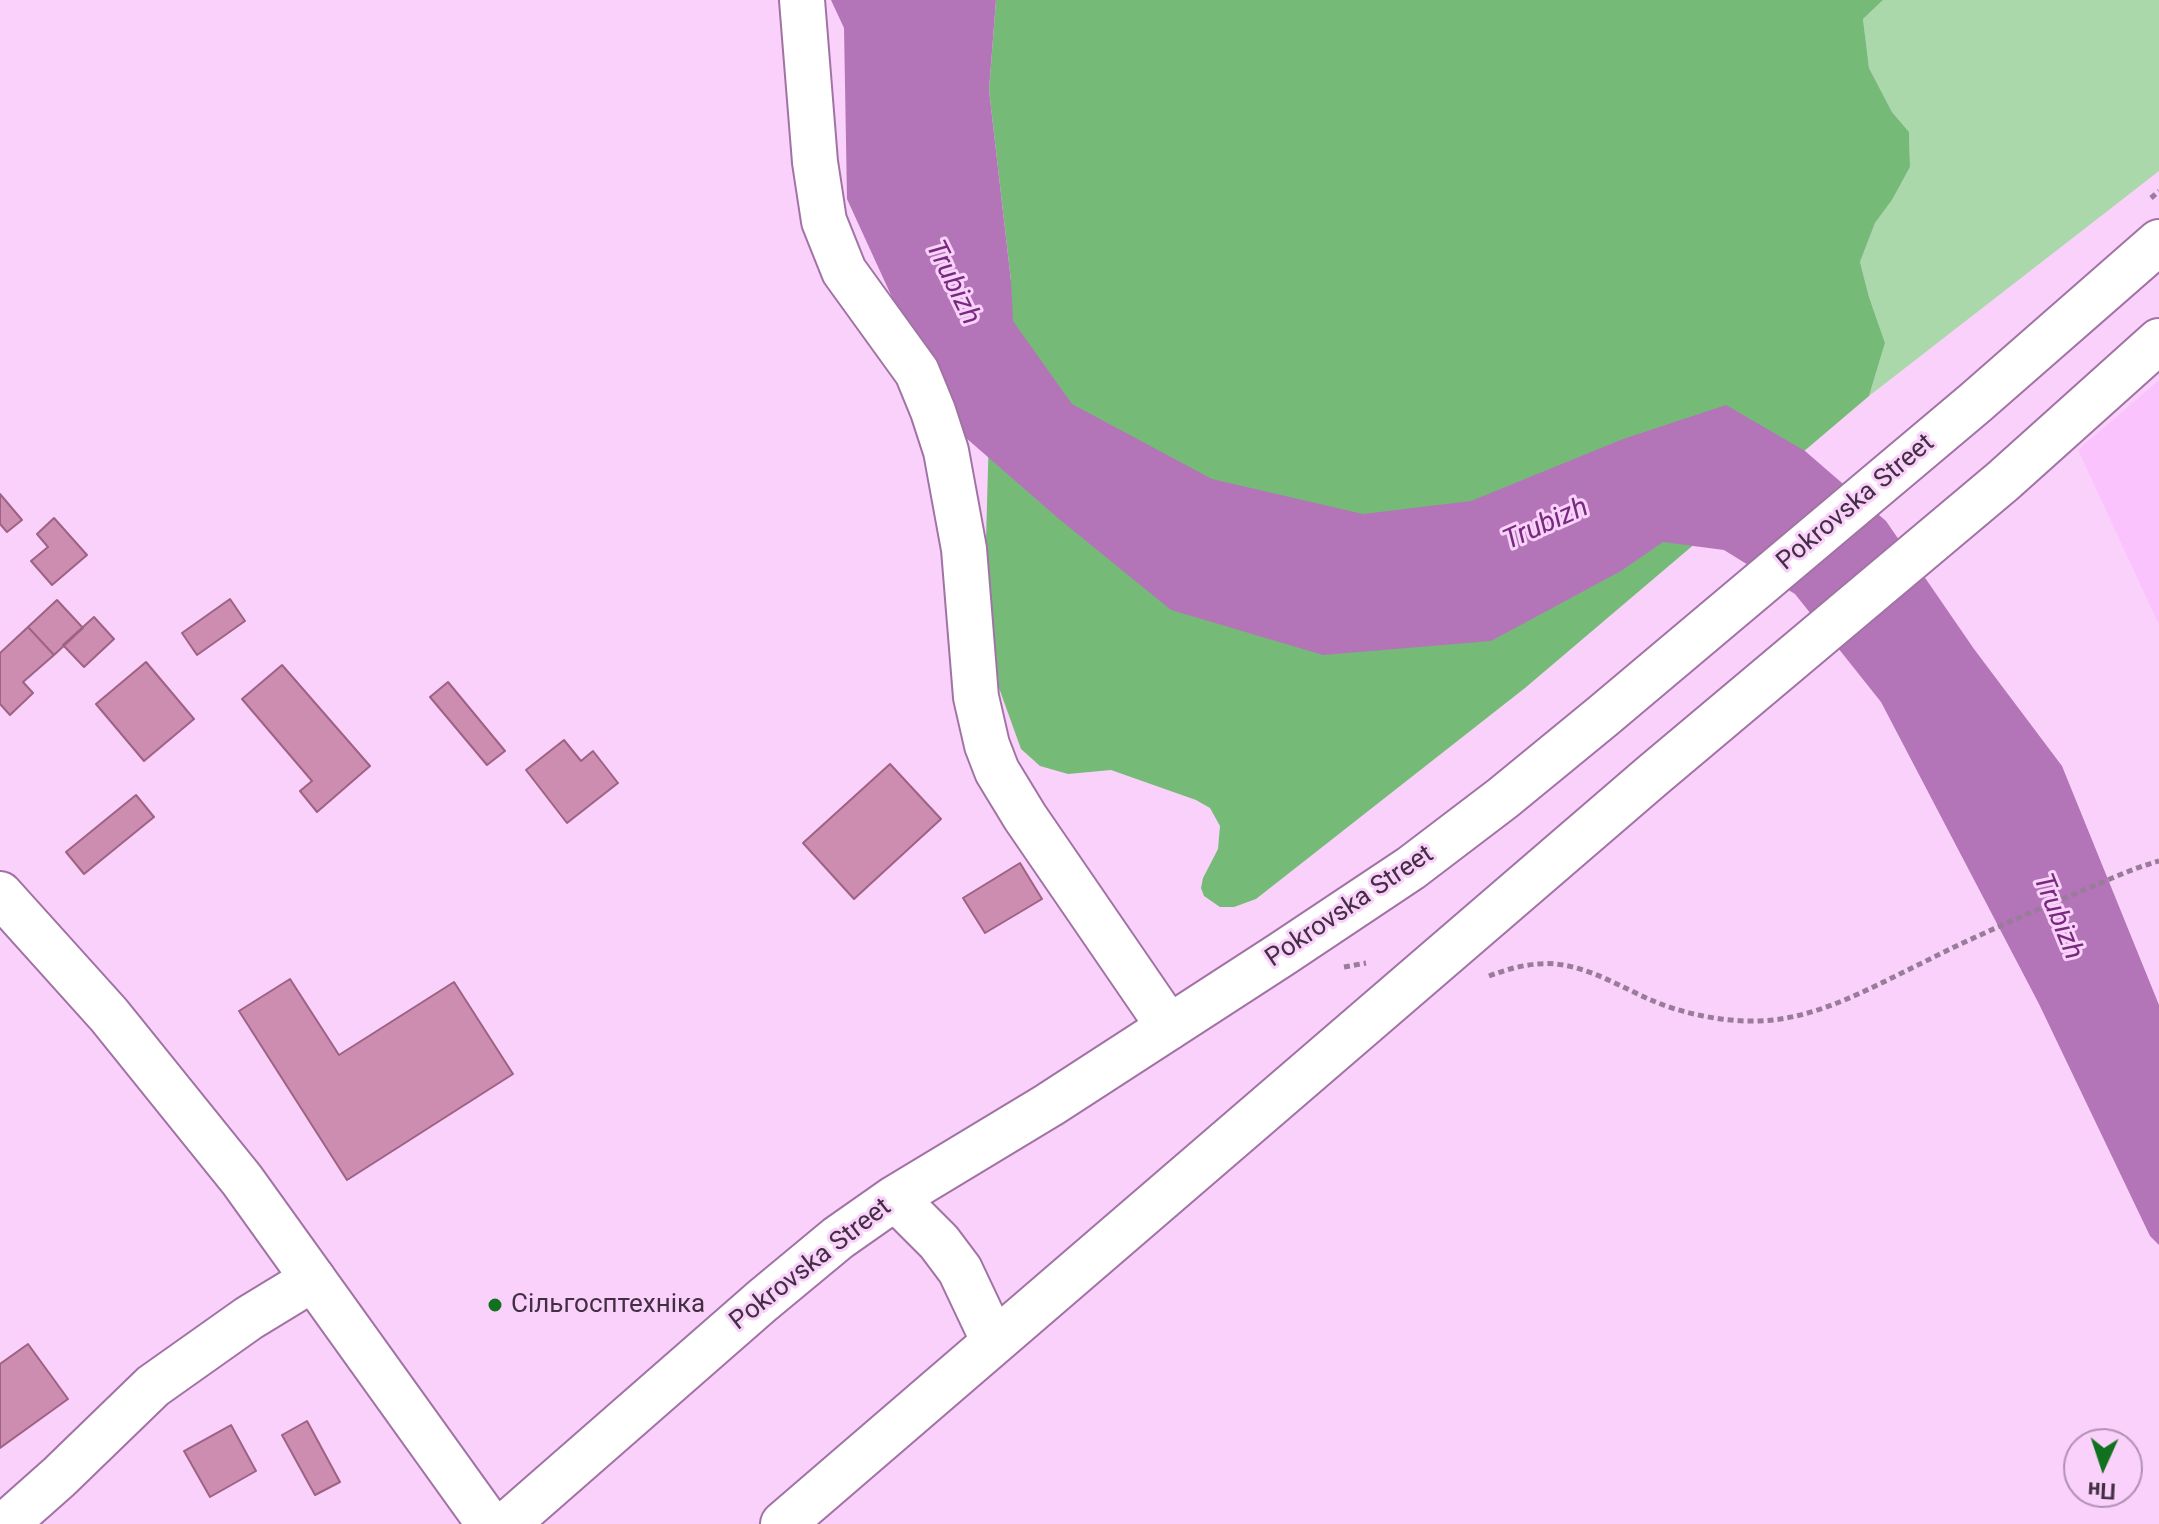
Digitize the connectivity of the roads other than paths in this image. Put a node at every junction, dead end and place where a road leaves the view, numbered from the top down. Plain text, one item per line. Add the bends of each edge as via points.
1 (802, 0) edge
2 (2159, 242) edge
3 (2159, 341) edge
4 (0, 894) edge
5 (1169, 1027) junction
6 (895, 1198) junction
7 (313, 1279) junction
8 (994, 1342) junction
9 (6, 1524) edge
10 (489, 1524) edge
11 (507, 1524) edge
12 (783, 1524) edge

1 - 5 main road via 824,221 844,271 917,372 946,451 964,549 976,697 987,745 1025,817
2 - 5 main road, Pokrovska Street via 1503,798 1422,859
3 - 8 main road via 2003,481
4 - 7 main road via 174,1093
5 - 6 main road, Pokrovska Street
6 - 8 main road via 960,1270
6 - 11 main road, Pokrovska Street via 762,1301
7 - 9 main road via 153,1386
7 - 10 main road
8 - 12 main road

